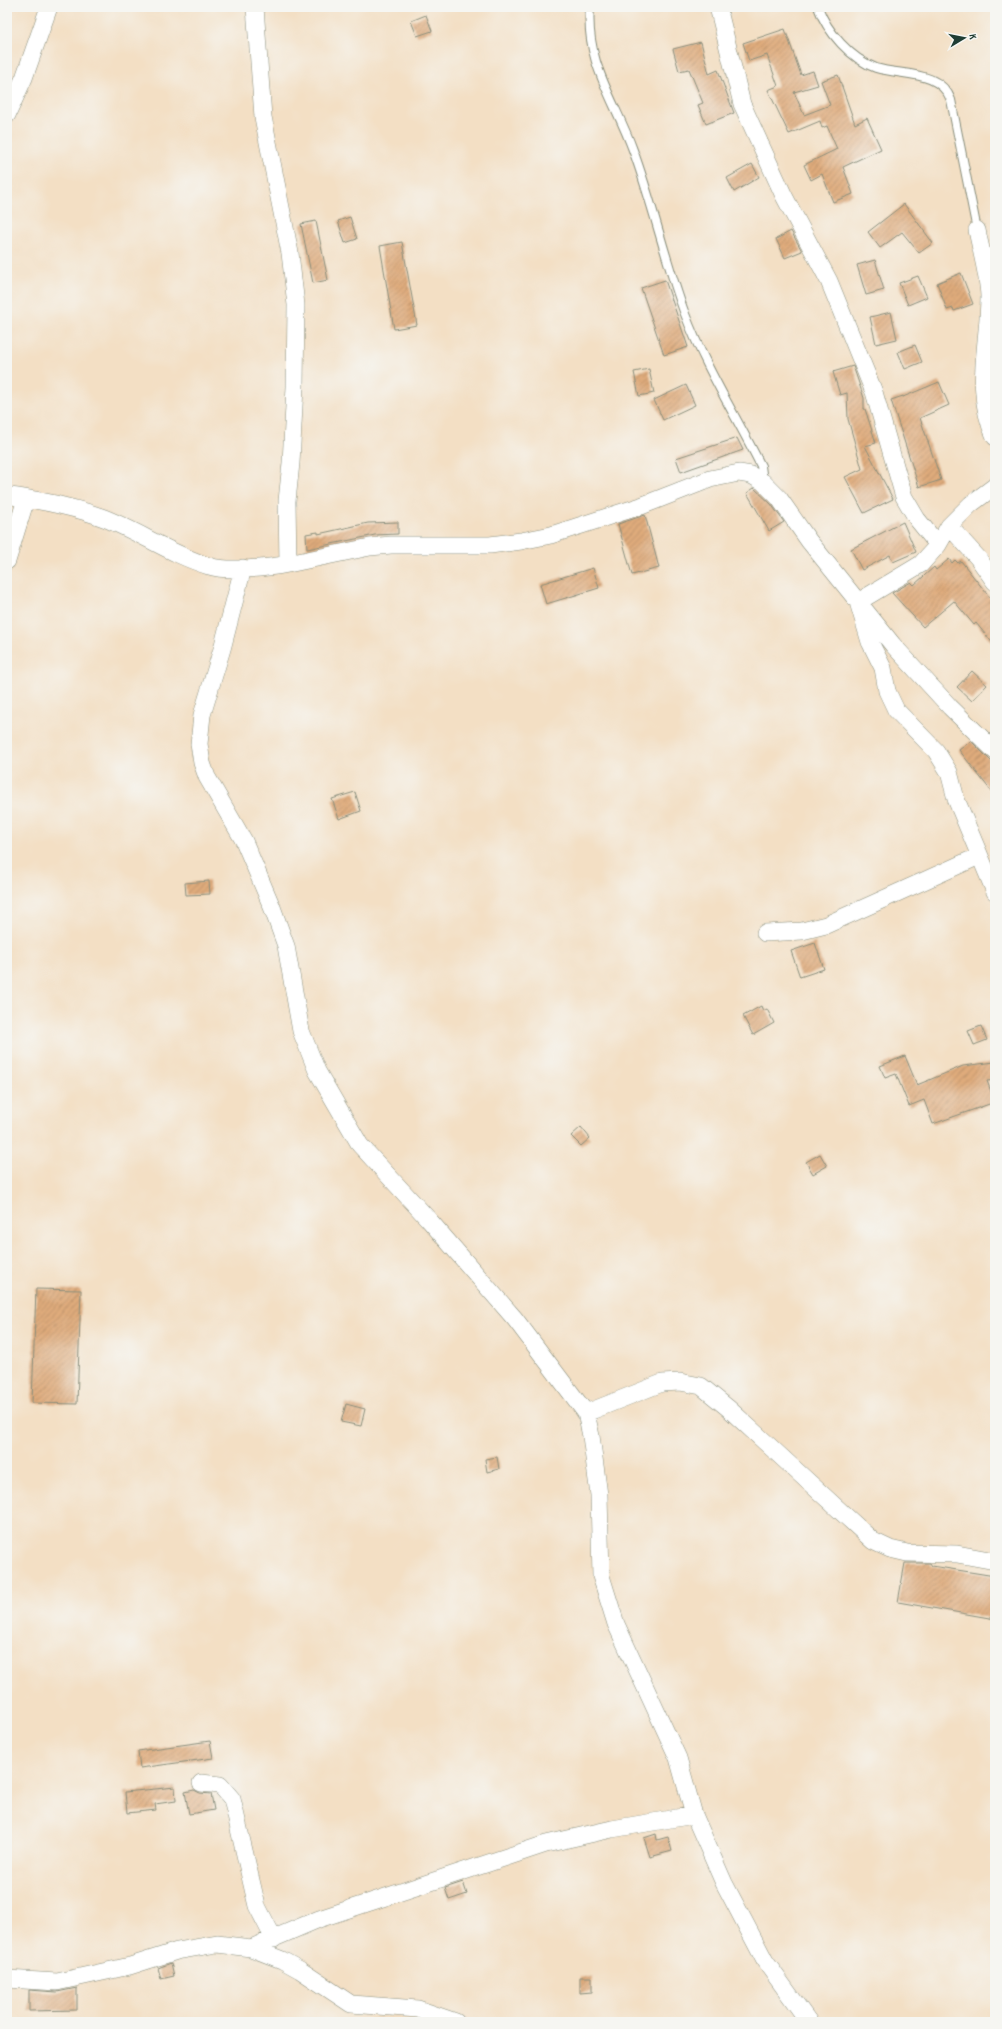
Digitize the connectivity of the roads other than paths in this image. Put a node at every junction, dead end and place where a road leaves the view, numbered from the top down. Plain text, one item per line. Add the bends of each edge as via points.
1 (49, 7) edge
2 (255, 7) edge
3 (590, 7) edge
4 (718, 7) edge
5 (818, 7) edge
6 (7, 115) edge
7 (977, 230) joint
8 (995, 437) edge
9 (763, 482) junction
10 (995, 486) edge
11 (7, 495) edge
12 (26, 499) junction
13 (949, 526) junction
14 (938, 545) junction
15 (7, 561) edge
16 (288, 564) junction
17 (243, 568) junction
18 (995, 582) edge
19 (858, 602) junction
20 (995, 751) edge
21 (979, 856) junction
22 (995, 892) edge
23 (765, 933) dead end
24 (586, 1413) junction
25 (995, 1561) edge
26 (201, 1783) dead end
27 (694, 1815) junction
28 (274, 1939) junction
29 (251, 1948) junction
30 (7, 1979) edge
31 (456, 2022) edge
32 (809, 2022) edge

1 - 6 street via 24,78
2 - 16 street via 263,117 290,253 296,305 296,366 287,513
3 - 9 lane via 591,45 598,70 633,148 685,314 698,346 761,466
4 - 14 street via 742,104 784,196 829,281 874,392 904,497 917,520
5 - 7 lane via 838,40 857,58 877,68 933,79 945,88 951,100
7 - 8 street via 989,294 988,332 982,379 983,398
9 - 16 street via 751,475 739,473 710,479 640,506 551,535 521,541 490,545 370,547
9 - 19 street
10 - 13 street via 971,504
11 - 12 street
12 - 15 street
12 - 17 street via 81,510 106,519 211,567
13 - 14 street
13 - 18 street via 978,558
14 - 19 street via 921,564
16 - 17 street
17 - 24 street via 202,714 199,744 207,776 244,841 272,907 286,946 301,1031 317,1071 360,1145 446,1239 514,1319
19 - 20 street via 893,645 950,707
19 - 21 street via 870,642 883,668 887,691 896,710 936,751 949,772 956,799
21 - 22 street
21 - 23 street via 826,925
24 - 25 street via 662,1383 680,1382 701,1386 873,1541 907,1553 957,1554
24 - 27 street via 598,1495 602,1576 616,1624 678,1758
26 - 28 street via 220,1785 232,1799 257,1906
27 - 28 street via 546,1844 319,1920
27 - 32 street via 724,1882 765,1961
28 - 29 street
29 - 30 street via 217,1944 178,1951 123,1968 57,1982
29 - 31 street via 300,1970 351,2004 418,2009

